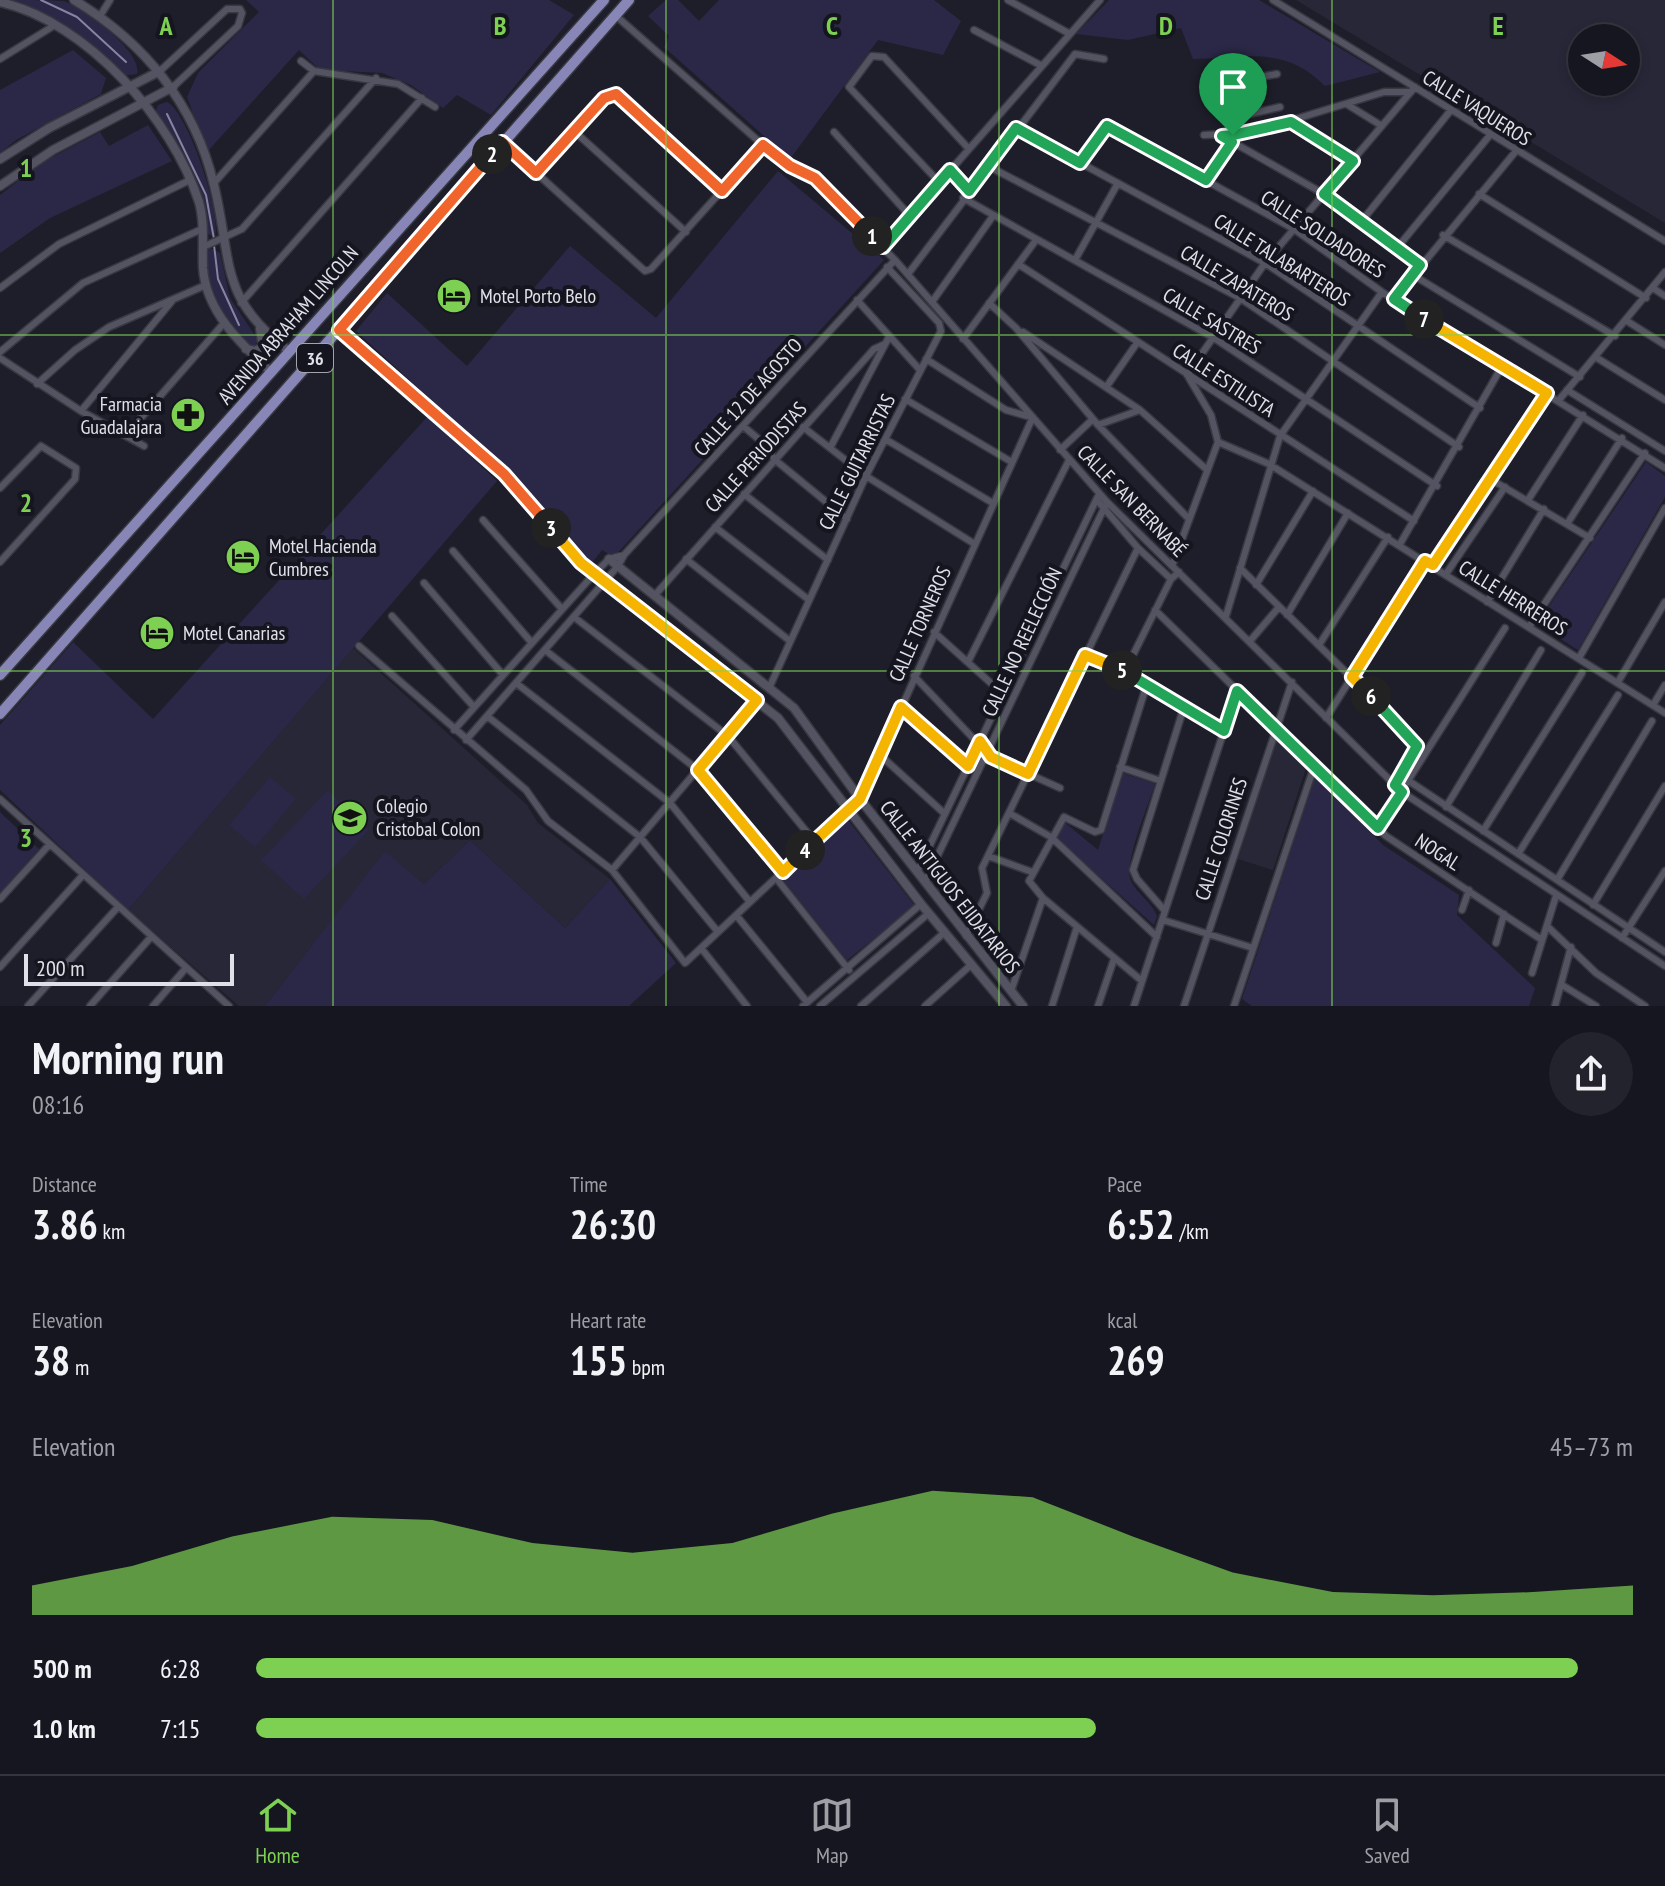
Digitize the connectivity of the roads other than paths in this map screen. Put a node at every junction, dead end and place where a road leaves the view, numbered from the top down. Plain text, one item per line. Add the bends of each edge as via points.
1 (74, 0) edge
2 (110, 0) edge
3 (604, 0) edge
4 (629, 0) edge
5 (1008, 0) edge
6 (1098, 0) edge
7 (1273, 0) edge
8 (0, 2) edge
9 (615, 15) junction
10 (100, 16) junction
11 (57, 24) junction
12 (974, 30) dead end
13 (1070, 34) junction
14 (0, 59) edge
15 (1104, 59) dead end
16 (301, 61) dead end
17 (1042, 66) junction
18 (160, 71) junction
19 (314, 71) junction
20 (1277, 74) dead end
21 (376, 78) junction
22 (1227, 83) dead end
23 (1238, 83) junction
24 (173, 87) junction
25 (130, 89) junction
26 (1413, 90) junction
27 (422, 98) junction
28 (143, 105) junction
29 (1348, 105) junction
30 (435, 107) dead end
31 (1280, 107) dead end
32 (1451, 110) junction
33 (1236, 117) junction
34 (1291, 122) junction
35 (1382, 126) junction
36 (1016, 128) junction
37 (574, 131) junction
38 (834, 132) dead end
39 (1204, 135) dead end
40 (1490, 135) junction
41 (1233, 139) junction
42 (502, 142) junction
43 (763, 145) junction
44 (969, 149) junction
45 (1516, 151) junction
46 (0, 159) edge
47 (1353, 161) junction
48 (1080, 163) junction
49 (988, 166) junction
50 (950, 170) junction
51 (536, 173) junction
52 (190, 180) junction
53 (1206, 180) junction
54 (939, 182) junction
55 (214, 183) junction
56 (1118, 183) junction
57 (0, 186) edge
58 (722, 191) junction
59 (969, 191) junction
60 (1324, 194) junction
61 (1479, 194) junction
62 (963, 198) junction
63 (910, 216) junction
64 (993, 216) junction
65 (1096, 222) junction
66 (1361, 222) junction
67 (202, 229) junction
68 (1294, 229) junction
69 (686, 232) junction
70 (1443, 235) junction
71 (225, 239) junction
72 (1036, 240) junction
73 (1665, 241) edge
74 (203, 247) junction
75 (883, 247) junction
76 (1397, 248) junction
77 (895, 260) junction
78 (1075, 260) junction
79 (1265, 263) junction
80 (1018, 264) junction
81 (1420, 265) junction
82 (887, 267) junction
83 (1665, 272) edge
84 (908, 274) junction
85 (1413, 275) junction
86 (206, 285) junction
87 (0, 288) edge
88 (1653, 288) junction
89 (1382, 292) junction
90 (1665, 296) edge
91 (1240, 298) junction
92 (1646, 298) junction
93 (175, 299) junction
94 (1394, 299) junction
95 (857, 300) junction
96 (932, 302) junction
97 (241, 303) junction
98 (989, 303) junction
99 (1627, 321) junction
100 (224, 323) junction
101 (1016, 328) junction
102 (1358, 328) junction
103 (260, 329) junction
104 (339, 330) junction
105 (1615, 336) junction
106 (1214, 338) junction
107 (963, 339) junction
108 (887, 341) junction
109 (1137, 343) junction
110 (1665, 345) edge
111 (245, 348) junction
112 (289, 351) junction
113 (0, 355) edge
114 (1597, 358) junction
115 (926, 359) junction
116 (1332, 362) junction
117 (1501, 368) junction
118 (920, 370) junction
119 (271, 372) junction
120 (1187, 375) junction
121 (1580, 377) junction
122 (37, 384) junction
123 (1107, 386) junction
124 (1567, 390) junction
125 (1547, 393) junction
126 (905, 399) junction
127 (1306, 399) junction
128 (1559, 400) junction
129 (1665, 400) edge
130 (1480, 408) junction
131 (1140, 410) junction
132 (81, 411) junction
133 (1583, 415) junction
134 (1030, 418) junction
135 (1096, 422) junction
136 (743, 426) junction
137 (803, 427) junction
138 (126, 435) junction
139 (1280, 436) junction
140 (1622, 438) junction
141 (885, 439) junction
142 (1218, 442) junction
143 (144, 446) dead end
144 (1459, 447) junction
145 (830, 448) junction
146 (1060, 450) junction
147 (1665, 451) edge
148 (1645, 453) junction
149 (774, 459) junction
150 (1069, 460) junction
151 (1010, 461) junction
152 (1269, 464) junction
153 (1665, 468) edge
154 (1206, 469) junction
155 (866, 476) junction
156 (1492, 480) junction
157 (1437, 486) junction
158 (1505, 487) junction
159 (0, 488) edge
160 (1313, 491) junction
161 (744, 494) junction
162 (1098, 497) junction
163 (1528, 500) junction
164 (991, 502) junction
165 (1106, 505) junction
166 (1665, 508) edge
167 (1544, 509) junction
168 (1348, 513) junction
169 (847, 519) junction
170 (1189, 519) junction
171 (483, 520) dead end
172 (1414, 521) junction
173 (1567, 524) junction
174 (715, 527) junction
175 (1388, 537) junction
176 (1590, 538) junction
177 (973, 543) junction
178 (1400, 544) junction
179 (1138, 548) junction
180 (453, 551) dead end
181 (624, 555) junction
182 (609, 559) junction
183 (686, 559) junction
184 (828, 560) junction
185 (1425, 561) junction
186 (0, 562) edge
187 (1433, 565) junction
188 (618, 566) junction
189 (1172, 566) junction
190 (1240, 568) junction
191 (1179, 572) junction
192 (594, 574) junction
193 (1446, 574) junction
194 (1171, 579) junction
195 (604, 582) junction
196 (424, 583) dead end
197 (1256, 585) junction
198 (655, 595) junction
199 (809, 600) junction
200 (1487, 602) junction
201 (1665, 602) edge
202 (1279, 607) junction
203 (562, 609) junction
204 (1155, 610) junction
205 (1287, 615) junction
206 (392, 616) dead end
207 (1226, 616) junction
208 (574, 617) junction
209 (1529, 627) junction
210 (1505, 628) dead end
211 (934, 632) junction
212 (790, 641) junction
213 (1250, 641) junction
214 (532, 643) junction
215 (1319, 645) junction
216 (359, 646) dead end
217 (545, 650) junction
218 (1541, 650) dead end
219 (1085, 655) junction
220 (16, 658) junction
221 (1579, 658) junction
222 (968, 662) junction
223 (0, 666) edge
224 (1125, 671) junction
225 (1582, 673) dead end
226 (0, 675) edge
227 (503, 675) junction
228 (914, 676) junction
229 (1352, 677) junction
230 (1292, 682) junction
231 (1618, 682) junction
232 (516, 683) junction
233 (1147, 684) junction
234 (1665, 685) edge
235 (770, 686) junction
236 (1237, 691) junction
237 (1003, 694) junction
238 (1618, 695) dead end
239 (757, 700) junction
240 (1653, 705) junction
241 (474, 707) junction
242 (901, 707) junction
243 (1184, 707) junction
244 (1665, 713) edge
245 (0, 714) edge
246 (487, 716) junction
247 (1326, 718) junction
248 (1652, 721) dead end
249 (1275, 726) junction
250 (454, 730) junction
251 (1224, 731) junction
252 (728, 736) junction
253 (466, 740) junction
254 (980, 741) junction
255 (987, 753) junction
256 (880, 755) junction
257 (968, 766) junction
258 (1314, 766) junction
259 (1120, 767) junction
260 (698, 770) junction
261 (1028, 774) junction
262 (1161, 781) junction
263 (1409, 781) junction
264 (1395, 785) junction
265 (1665, 786) edge
266 (1060, 788) dead end
267 (1402, 792) junction
268 (0, 799) edge
269 (860, 799) junction
270 (670, 803) junction
271 (1446, 807) junction
272 (850, 809) junction
273 (1009, 813) junction
274 (945, 814) junction
275 (1378, 828) junction
276 (1483, 831) junction
277 (640, 837) junction
278 (1051, 837) junction
279 (815, 842) junction
280 (49, 845) junction
281 (1518, 854) junction
282 (988, 856) junction
283 (612, 870) junction
284 (1665, 871) edge
285 (783, 872) junction
286 (917, 872) junction
287 (1032, 872) junction
288 (83, 875) junction
289 (776, 878) junction
290 (1557, 880) junction
291 (925, 882) junction
292 (1469, 890) junction
293 (1556, 896) junction
294 (1043, 898) junction
295 (0, 899) edge
296 (750, 902) junction
297 (921, 904) junction
298 (1593, 905) junction
299 (118, 907) junction
300 (1462, 910) dead end
301 (1166, 911) junction
302 (929, 913) junction
303 (1504, 914) junction
304 (736, 915) junction
305 (1163, 920) junction
306 (1547, 926) junction
307 (1077, 927) junction
308 (1629, 928) junction
309 (718, 932) junction
310 (945, 932) junction
311 (1207, 933) junction
312 (966, 936) junction
313 (151, 937) junction
314 (1157, 937) junction
315 (1622, 938) junction
316 (1542, 940) junction
317 (1496, 943) dead end
318 (1571, 947) junction
319 (701, 948) junction
320 (1253, 948) junction
321 (1665, 953) edge
322 (1114, 959) junction
323 (972, 964) junction
324 (1662, 964) edge
325 (0, 967) edge
326 (186, 968) junction
327 (847, 968) junction
328 (1532, 973) dead end
329 (854, 976) junction
330 (1142, 981) junction
331 (1562, 985) junction
332 (1011, 991) junction
333 (1631, 997) junction
334 (1235, 1003) edge
335 (805, 1004) edge
336 (225, 1005) edge
337 (28, 1006) edge
338 (90, 1006) edge
339 (153, 1006) edge
340 (747, 1006) edge
341 (820, 1006) edge
342 (861, 1006) edge
343 (925, 1006) edge
344 (1006, 1006) edge
345 (1023, 1006) edge
346 (1052, 1006) edge
347 (1098, 1006) edge
348 (1134, 1006) edge
349 (1184, 1006) edge
350 (1244, 1006) edge
351 (1555, 1006) edge
352 (1596, 1006) edge
353 (1629, 1006) edge
354 (1645, 1006) edge

1 - 10 street
2 - 10 street
3 - 112 main road, AVENIDA ABRAHAM LINCOLN / 36
4 - 9 main road, 36
5 - 13 street
6 - 13 street
7 - 26 street, CALLE VAQUEROS
8 - 11 street
9 - 42 main road, 36
9 - 43 street, CALLE SAN BERNABÉ
10 - 18 street
11 - 14 street
11 - 25 street
12 - 17 street
13 - 17 street
15 - 36 street via 1075,54
16 - 19 street
17 - 44 street
18 - 24 street
18 - 24 street via 227,9 240,9 238,26
18 - 25 street
19 - 21 street
19 - 55 street
20 - 23 street
21 - 27 street
21 - 71 street via 242,229
22 - 23 street
23 - 33 street
24 - 28 street
24 - 55 street
25 - 28 street
25 - 46 street via 49,128
26 - 29 street via 1384,92
26 - 32 street, CALLE VAQUEROS
26 - 35 street
27 - 30 street
27 - 97 street
28 - 52 street
28 - 57 street via 53,150
29 - 34 street
29 - 35 street
31 - 33 street
32 - 40 street, CALLE VAQUEROS
32 - 66 street
33 - 41 street
34 - 41 street
34 - 47 street
35 - 47 street
36 - 48 street, CALLE TALABARTEROS
36 - 49 street
37 - 51 street
37 - 58 street via 604,98 616,94
37 - 69 street
38 - 63 street
39 - 41 street
40 - 45 street, CALLE VAQUEROS
40 - 76 street
41 - 53 street
41 - 60 street
42 - 51 street
42 - 104 main road, 36
43 - 58 street
43 - 75 street, CALLE SAN BERNABÉ via 815,178
44 - 50 street
44 - 54 street via 882,56 872,56 849,87
45 - 61 street
45 - 73 street, CALLE VAQUEROS
47 - 60 street
48 - 53 street, CALLE SOLDADORES via 1107,126
48 - 56 street, CALLE TALABARTEROS
49 - 59 street
49 - 65 street, CALLE ZAPATEROS
50 - 54 street
50 - 59 street
51 - 69 street via 645,271
52 - 67 street
52 - 87 street via 59,244
53 - 68 street, CALLE SOLDADORES
54 - 63 street
55 - 71 street
56 - 65 street
56 - 79 street, CALLE TALABARTEROS
58 - 69 street
59 - 62 street
60 - 66 street
60 - 68 street
61 - 70 street
61 - 92 street
62 - 64 street, CALLE SASTRES
62 - 84 street
63 - 75 street
64 - 72 street, CALLE SASTRES
64 - 96 street
65 - 78 street
65 - 91 street, CALLE ZAPATEROS
66 - 76 street
67 - 74 street
67 - 113 street via 83,283
68 - 79 street
68 - 89 street, CALLE SOLDADORES
70 - 81 street
70 - 105 street
71 - 74 street
71 - 97 street
72 - 78 street, CALLE SASTRES
72 - 80 street
74 - 86 street
75 - 77 street, CALLE SAN BERNABÉ
76 - 81 street
77 - 82 street, CALLE 12 DE AGOSTO
77 - 84 street, CALLE SAN BERNABÉ
78 - 106 street, CALLE SASTRES
79 - 91 street
79 - 102 street, CALLE TALABARTEROS
80 - 98 street
80 - 109 street, CALLE ESTILISTA
81 - 85 street
82 - 95 street, CALLE 12 DE AGOSTO
82 - 115 street, CALLE GUITARRISTAS via 939,323 940,336
83 - 88 street
84 - 96 street, CALLE SAN BERNABÉ
85 - 94 street
85 - 121 street
86 - 93 street
86 - 100 street
88 - 90 street
88 - 92 street
89 - 94 street, CALLE SOLDADORES
89 - 102 street
91 - 106 street
91 - 116 street, CALLE ZAPATEROS
92 - 99 street
93 - 122 street via 92,337
93 - 132 street
94 - 117 street, CALLE SOLDADORES
95 - 108 street
95 - 136 street, CALLE 12 DE AGOSTO
96 - 107 street, CALLE SAN BERNABÉ
97 - 103 street
98 - 101 street
98 - 107 street
99 - 105 street
99 - 110 street
100 - 111 street
100 - 138 street
101 - 123 street
101 - 135 street
102 - 116 street
102 - 130 street, CALLE TALABARTEROS
103 - 111 street via 263,347
103 - 112 street
104 - 192 street, CALLE ANTIGUOS EJIDATARIOS via 504,474
104 - 245 main road, 36
105 - 114 street
106 - 120 street
106 - 127 street, CALLE SASTRES
107 - 134 street, CALLE SAN BERNABÉ
108 - 118 street
108 - 137 street, CALLE PERIODISTAS
108 - 145 street
109 - 120 street, CALLE ESTILISTA
109 - 123 street
111 - 119 street
112 - 119 main road, AVENIDA ABRAHAM LINCOLN / 36
113 - 122 street
114 - 121 street
114 - 129 street
115 - 118 street, CALLE GUITARRISTAS
115 - 134 street via 1006,410
116 - 127 street
116 - 144 street, CALLE ZAPATEROS
117 - 125 street, CALLE SOLDADORES
117 - 130 street
118 - 126 street, CALLE GUITARRISTAS
119 - 220 main road, AVENIDA ABRAHAM LINCOLN / 36
120 - 139 street, CALLE ESTILISTA
120 - 142 street via 1211,415
121 - 124 street
122 - 132 street
123 - 131 street
124 - 128 street
124 - 147 street
125 - 128 street, CALLE SOLDADORES
125 - 156 street
126 - 141 street, CALLE GUITARRISTAS
126 - 151 street
127 - 139 street
127 - 157 street, CALLE SASTRES
128 - 133 street, CALLE SOLDADORES
130 - 144 street
131 - 135 street
131 - 154 street
132 - 138 street
133 - 140 street, CALLE SOLDADORES
133 - 163 street
134 - 146 street, CALLE SAN BERNABÉ
134 - 151 street, CALLE TORNEROS
135 - 146 street
135 - 170 street
136 - 149 street
136 - 181 street, CALLE 12 DE AGOSTO
137 - 145 street
137 - 149 street, CALLE PERIODISTAS
138 - 143 street
139 - 152 street
139 - 172 street, CALLE ESTILISTA
140 - 148 street, CALLE SOLDADORES
140 - 173 street
141 - 155 street, CALLE GUITARRISTAS
141 - 164 street
142 - 152 street, CALLE HERREROS
142 - 154 street
144 - 157 street
145 - 155 street
146 - 150 street, CALLE SAN BERNABÉ
148 - 153 street, CALLE SOLDADORES
148 - 176 street
149 - 161 street, CALLE PERIODISTAS
149 - 169 street
150 - 162 street, CALLE SAN BERNABÉ
150 - 222 street
151 - 164 street, CALLE TORNEROS
152 - 160 street, CALLE HERREROS
152 - 190 street
154 - 170 street
155 - 169 street, CALLE GUITARRISTAS
155 - 177 street
156 - 158 street
156 - 187 street
157 - 172 street
158 - 163 street
158 - 193 street
159 - 186 street via 41,446 76,468 75,479
160 - 168 street, CALLE HERREROS
160 - 197 street
161 - 174 street, CALLE PERIODISTAS
161 - 184 street
162 - 165 street, CALLE SAN BERNABÉ
162 - 237 street, CALLE NO REELECCIÓN
163 - 167 street
164 - 177 street, CALLE TORNEROS
165 - 179 street, CALLE SAN BERNABÉ
165 - 189 street, CALLE SAN BERNABÉ
165 - 255 street, CALLE NO REELECCIÓN
166 - 221 street
167 - 173 street
167 - 200 street
168 - 175 street, CALLE HERREROS
168 - 205 street
169 - 184 street, CALLE GUITARRISTAS
170 - 189 street
171 - 203 street
172 - 178 street
173 - 176 street
174 - 183 street, CALLE PERIODISTAS
174 - 199 street
175 - 178 street, CALLE HERREROS
175 - 215 street
176 - 209 street
177 - 211 street, CALLE TORNEROS
178 - 185 street, CALLE HERREROS
179 - 194 street, CALLE SAN BERNABÉ
179 - 219 street
180 - 214 street
181 - 182 street
181 - 188 street, CALLE 12 DE AGOSTO
182 - 188 street, CALLE ANTIGUOS EJIDATARIOS
182 - 192 street
183 - 198 street, CALLE PERIODISTAS
183 - 212 street
184 - 199 street, CALLE GUITARRISTAS
185 - 187 street, CALLE HERREROS
185 - 229 street
187 - 193 street, CALLE HERREROS
188 - 195 street, CALLE 12 DE AGOSTO
188 - 198 street, CALLE ANTIGUOS EJIDATARIOS
189 - 191 street, CALLE SAN BERNABÉ
190 - 197 street
190 - 207 street
191 - 194 street
191 - 207 street, CALLE SAN BERNABÉ
192 - 195 street, CALLE ANTIGUOS EJIDATARIOS
192 - 203 street
193 - 200 street, CALLE HERREROS
194 - 204 street
195 - 208 street, CALLE 12 DE AGOSTO
195 - 239 street, CALLE ANTIGUOS EJIDATARIOS
196 - 227 street
197 - 202 street
198 - 235 street, CALLE ANTIGUOS EJIDATARIOS
199 - 212 street, CALLE GUITARRISTAS
200 - 209 street, CALLE HERREROS
201 - 231 street
202 - 205 street
202 - 213 street
203 - 214 street
204 - 224 street
204 - 236 street, NOGAL
205 - 215 street
206 - 241 street
207 - 213 street, CALLE SAN BERNABÉ
208 - 217 street, CALLE 12 DE AGOSTO
208 - 252 street
209 - 221 street, CALLE HERREROS
210 - 263 street
211 - 222 street
211 - 228 street, CALLE TORNEROS
212 - 235 street, CALLE GUITARRISTAS
213 - 230 street, CALLE SAN BERNABÉ
214 - 227 street
215 - 229 street
216 - 250 street
217 - 232 street, CALLE 12 DE AGOSTO
217 - 260 street
218 - 271 street
219 - 224 street
219 - 261 street
220 - 223 main road
220 - 226 main road, AVENIDA ABRAHAM LINCOLN / 36
221 - 231 street, CALLE HERREROS
222 - 237 street
224 - 233 street
225 - 276 street
227 - 241 street
228 - 242 street, CALLE TORNEROS
228 - 254 street
229 - 247 street
229 - 264 street via 1414,739 1416,750
230 - 247 street, CALLE SAN BERNABÉ
230 - 249 street, CALLE COLORINES
231 - 240 street, CALLE HERREROS
232 - 246 street, CALLE 12 DE AGOSTO
232 - 270 street
233 - 243 street
233 - 259 street
234 - 240 street
235 - 269 street, CALLE ANTIGUOS EJIDATARIOS via 794,708
236 - 249 street, NOGAL
236 - 251 street
237 - 254 street, CALLE NO REELECCIÓN
238 - 281 street
239 - 252 street
239 - 272 street, CALLE ANTIGUOS EJIDATARIOS via 778,718
240 - 244 street, CALLE HERREROS
241 - 250 street
242 - 256 street, CALLE TORNEROS
242 - 257 street
243 - 251 street
243 - 262 street
246 - 253 street, CALLE 12 DE AGOSTO
246 - 277 street
247 - 264 street, CALLE SAN BERNABÉ
248 - 290 street
249 - 258 street, NOGAL
249 - 311 street, CALLE COLORINES
250 - 253 street
251 - 301 street
252 - 260 street
252 - 279 street
253 - 283 street via 526,790 548,821
254 - 255 street
254 - 257 street, CALLE NO REELECCIÓN
255 - 261 street
255 - 291 street, CALLE NO REELECCIÓN
256 - 269 street, CALLE TORNEROS
256 - 274 street
257 - 274 street, CALLE NO REELECCIÓN
258 - 275 street, NOGAL
258 - 320 street
259 - 262 street
259 - 278 street via 1101,830 1092,831 1069,817 1061,819
260 - 270 street
260 - 285 street
261 - 266 street
261 - 273 street
262 - 301 street via 1133,870
263 - 267 street
263 - 271 street
264 - 267 street, CALLE SAN BERNABÉ
265 - 298 street
267 - 275 street
267 - 293 street, CALLE SAN BERNABÉ
268 - 280 street
269 - 272 street, CALLE TORNEROS
269 - 286 street, CALLE ANTIGUOS EJIDATARIOS
270 - 277 street
270 - 296 street
271 - 276 street
272 - 279 street, CALLE TORNEROS
272 - 297 street, CALLE ANTIGUOS EJIDATARIOS
273 - 278 street
273 - 282 street
274 - 286 street, CALLE NO REELECCIÓN
275 - 292 street, NOGAL
276 - 281 street
277 - 283 street
277 - 309 street
278 - 287 street
278 - 314 street
279 - 285 street, CALLE TORNEROS
280 - 288 street
280 - 295 street
281 - 290 street
282 - 287 street
282 - 312 street via 981,871 987,893
283 - 319 street, CALLE TORNEROS via 685,963
284 - 308 street
285 - 289 street, CALLE TORNEROS
286 - 291 street, CALLE ANTIGUOS EJIDATARIOS
287 - 294 street via 1030,883
288 - 299 street
288 - 325 street
289 - 296 street, CALLE TORNEROS
289 - 327 street
290 - 298 street
291 - 312 street, CALLE ANTIGUOS EJIDATARIOS
292 - 300 street
292 - 303 street, NOGAL
293 - 306 street
293 - 315 street, CALLE SAN BERNABÉ
294 - 307 street
294 - 332 street
296 - 304 street, CALLE TORNEROS
297 - 302 street, CALLE ANTIGUOS EJIDATARIOS
297 - 327 street
298 - 308 street
299 - 313 street
299 - 337 street
301 - 305 street
302 - 310 street, CALLE ANTIGUOS EJIDATARIOS
302 - 329 street
303 - 316 street, NOGAL
303 - 317 street
304 - 309 street, CALLE TORNEROS
304 - 335 street
305 - 311 street
305 - 314 street
306 - 316 street
306 - 318 street
307 - 322 street
307 - 346 street
308 - 315 street
308 - 321 street
309 - 319 street, CALLE TORNEROS
310 - 323 street, CALLE ANTIGUOS EJIDATARIOS
310 - 342 street
311 - 320 street
311 - 349 street, CALLE COLORINES
312 - 332 street, CALLE ANTIGUOS EJIDATARIOS
313 - 326 street
313 - 338 street
314 - 330 street
315 - 324 street, CALLE SAN BERNABÉ
316 - 328 street
318 - 331 street
318 - 333 street
319 - 340 street
320 - 334 street
321 - 324 street
322 - 330 street
322 - 347 street
323 - 343 street
323 - 344 street, CALLE ANTIGUOS EJIDATARIOS
326 - 336 street
326 - 339 street
327 - 329 street
327 - 335 street
329 - 341 street
330 - 348 street
331 - 351 street
331 - 352 street
332 - 345 street, CALLE ANTIGUOS EJIDATARIOS
333 - 353 street
333 - 354 street
334 - 350 street

